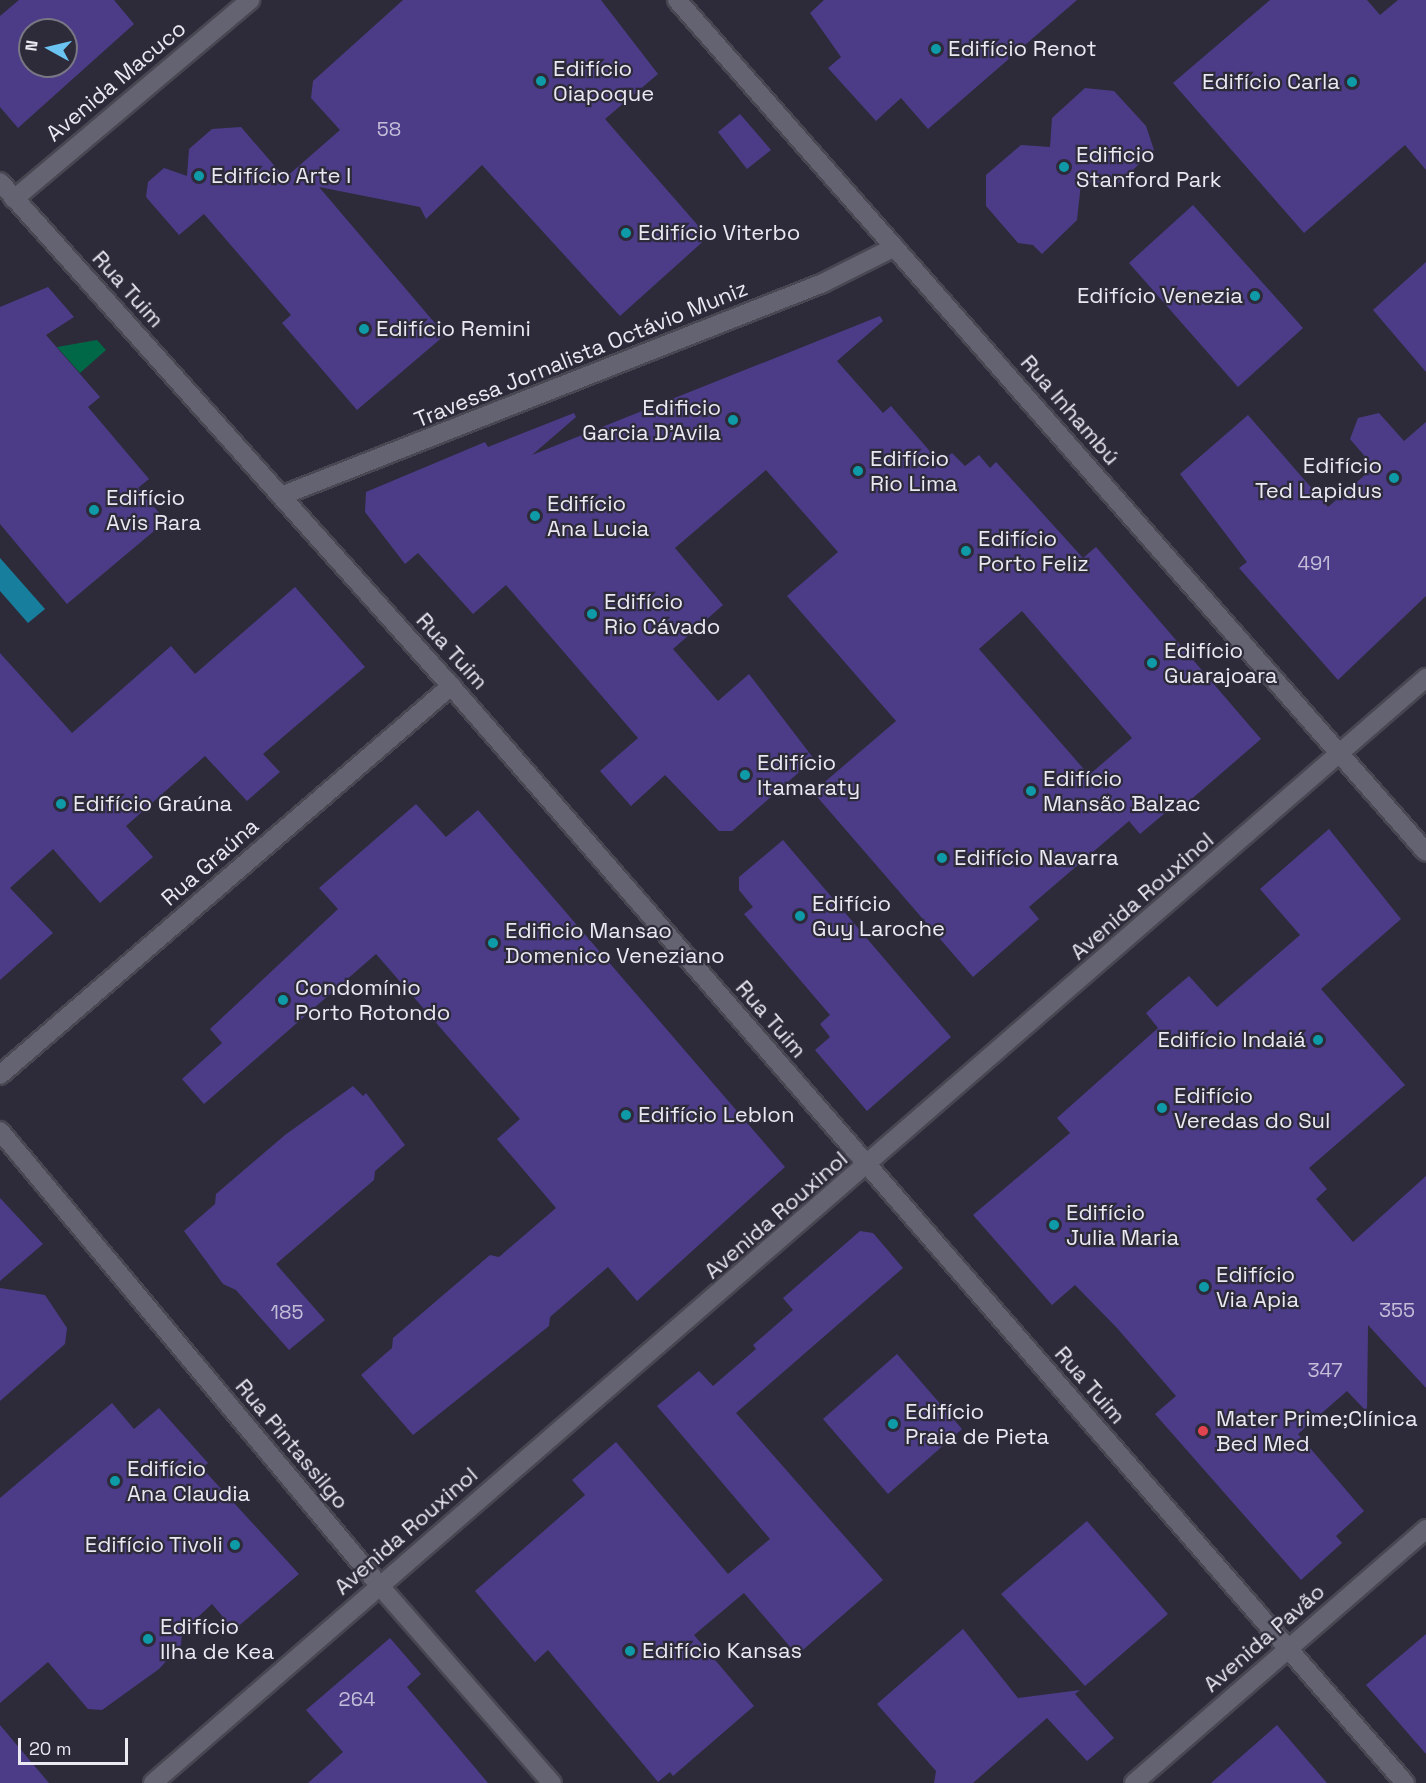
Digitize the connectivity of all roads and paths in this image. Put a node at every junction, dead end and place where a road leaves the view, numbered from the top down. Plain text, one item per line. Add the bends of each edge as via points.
1 (250, 0) edge
2 (677, 0) edge
3 (0, 183) edge
4 (14, 199) junction
5 (895, 248) junction
6 (282, 496) junction
7 (1426, 678) edge
8 (451, 686) junction
9 (1340, 753) junction
10 (1426, 852) edge
11 (0, 1075) edge
12 (0, 1131) edge
13 (868, 1168) junction
14 (1426, 1529) edge
15 (379, 1585) junction
16 (1288, 1650) junction
17 (153, 1783) edge
18 (552, 1783) edge
19 (1134, 1783) edge
20 (1405, 1783) edge

1 - 4 street, Avenida Macuco
2 - 5 street, Rua Inhambú
3 - 4 street, Rua Tuim
4 - 6 street, Rua Tuim
5 - 6 street, Travessa Jornalista Octávio Muniz via 823,283
5 - 9 street, Rua Inhambú
6 - 8 street, Rua Tuim
7 - 9 street, Avenida Rouxinol
8 - 11 street, Rua Graúna
8 - 13 street, Rua Tuim
9 - 10 street, Rua Inhambú
9 - 13 street, Avenida Rouxinol
12 - 15 street, Rua Pintassilgo
13 - 15 street, Avenida Rouxinol
13 - 16 street, Rua Tuim
14 - 16 street, Avenida Pavão
15 - 17 street, Avenida Rouxinol
15 - 18 street, Rua Pintassilgo
16 - 19 street, Avenida Pavão
16 - 20 street, Rua Tuim

